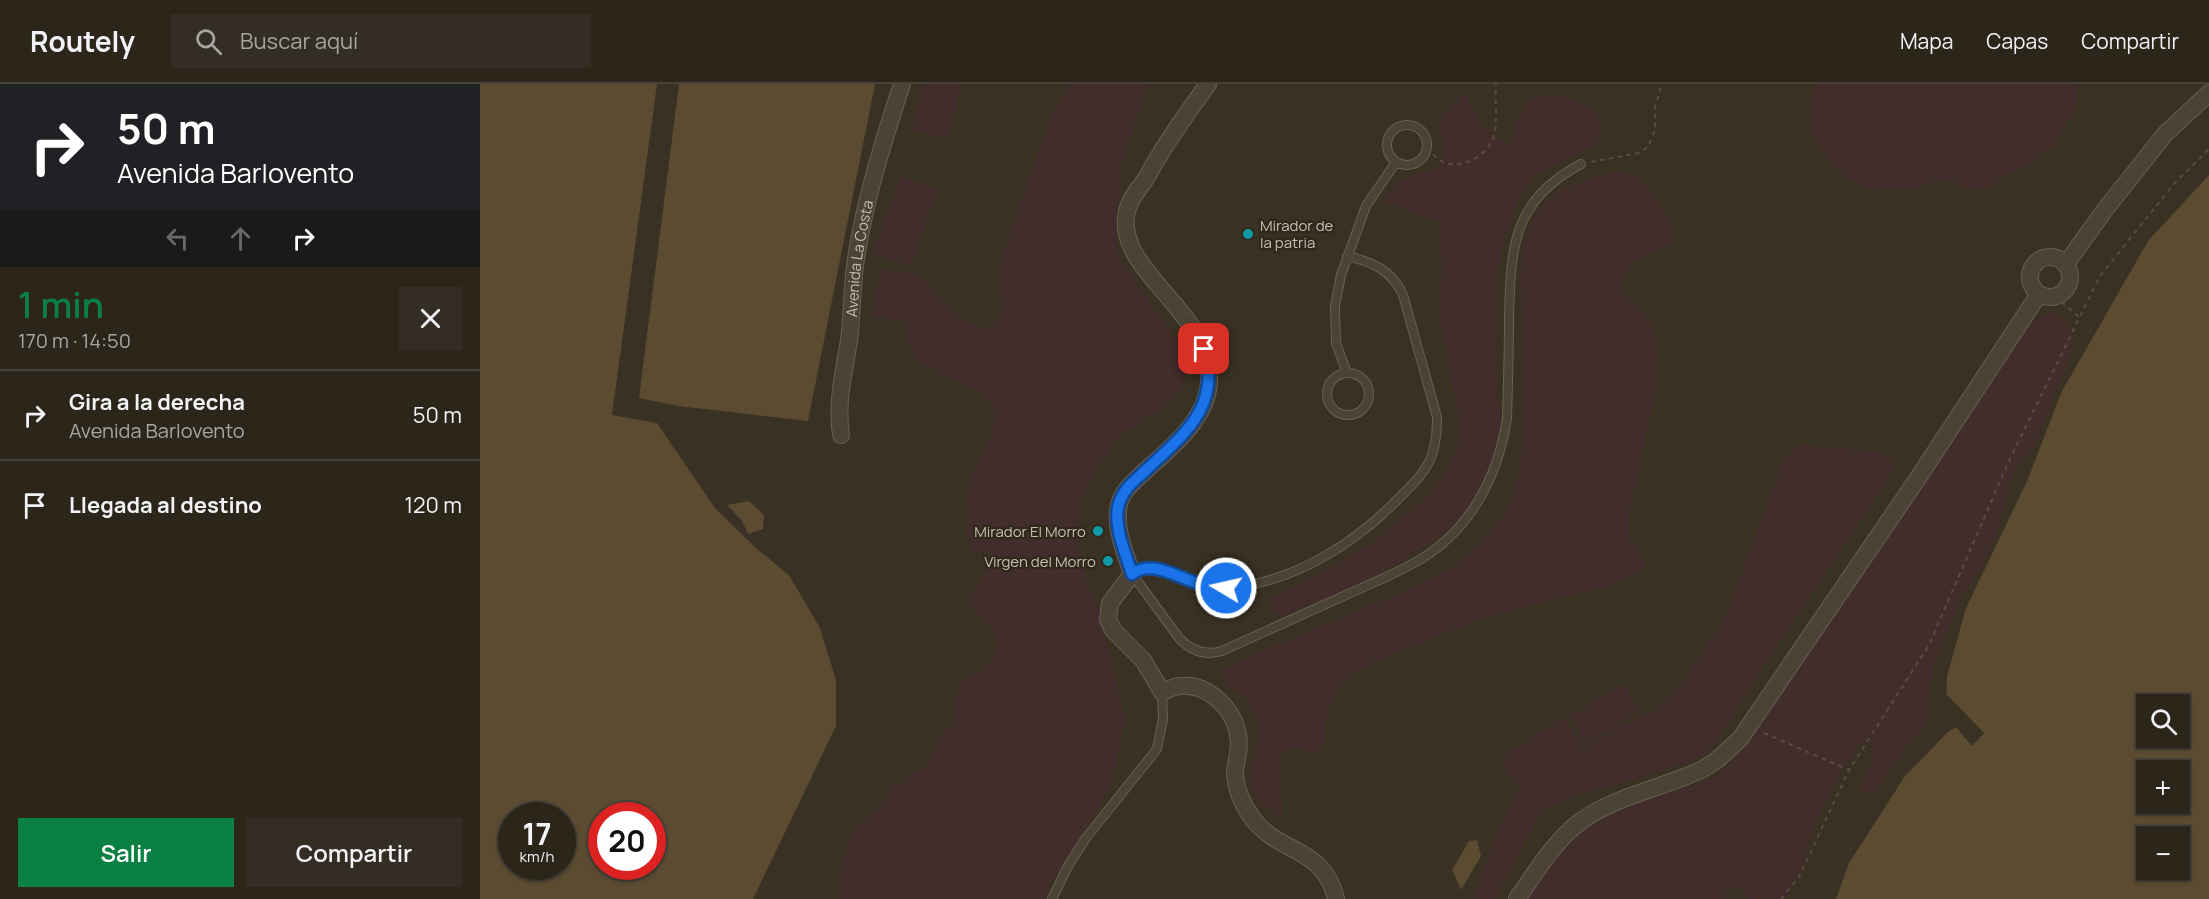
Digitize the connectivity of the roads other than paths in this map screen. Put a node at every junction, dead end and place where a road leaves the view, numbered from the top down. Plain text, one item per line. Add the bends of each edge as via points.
1 (902, 84) edge
2 (1208, 84) edge
3 (2209, 93) edge
4 (1396, 162) junction
5 (1581, 164) road end
6 (1347, 256) junction
7 (2066, 264) junction
8 (2047, 295) junction
9 (1347, 373) junction
10 (841, 435) dead end
11 (1132, 574) junction
12 (1162, 692) junction
13 (1052, 899) edge
14 (1336, 899) edge
15 (1517, 899) edge

1 - 10 street, Avenida La Costa via 865,214 855,266 849,340 839,391
2 - 11 street via 1135,192 1126,217 1132,250 1201,340 1210,376 1205,403 1196,419 1128,486 1120,501 1118,525
3 - 7 street via 2165,134
4 - 4 lane via 1390,157 1387,142 1395,129 1417,128 1426,141 1424,156 1411,165
4 - 6 lane via 1366,206
5 - 11 lane via 1546,188 1528,210 1516,236 1510,264 1504,440 1479,502 1451,536 1416,562 1214,654 1196,651 1185,644
6 - 9 lane via 1335,306 1336,343
6 - 11 lane via 1383,269 1403,295 1437,417 1435,446 1423,472 1362,532 1319,559 1272,578 1226,588 1206,586 1155,569
7 - 8 street via 2070,279 2062,293
7 - 8 street via 2044,257 2032,267 2030,282
8 - 15 street via 1729,750 1703,769 1581,821 1559,842
9 - 9 lane via 1332,380 1327,395 1334,409 1349,415 1363,409 1369,393 1362,379
11 - 12 street via 1110,603 1108,619 1113,630 1143,660
12 - 13 lane via 1163,718 1157,749 1086,838
12 - 14 street via 1178,686 1199,689 1227,709 1238,735 1235,773 1247,811 1274,840 1316,863 1330,882

